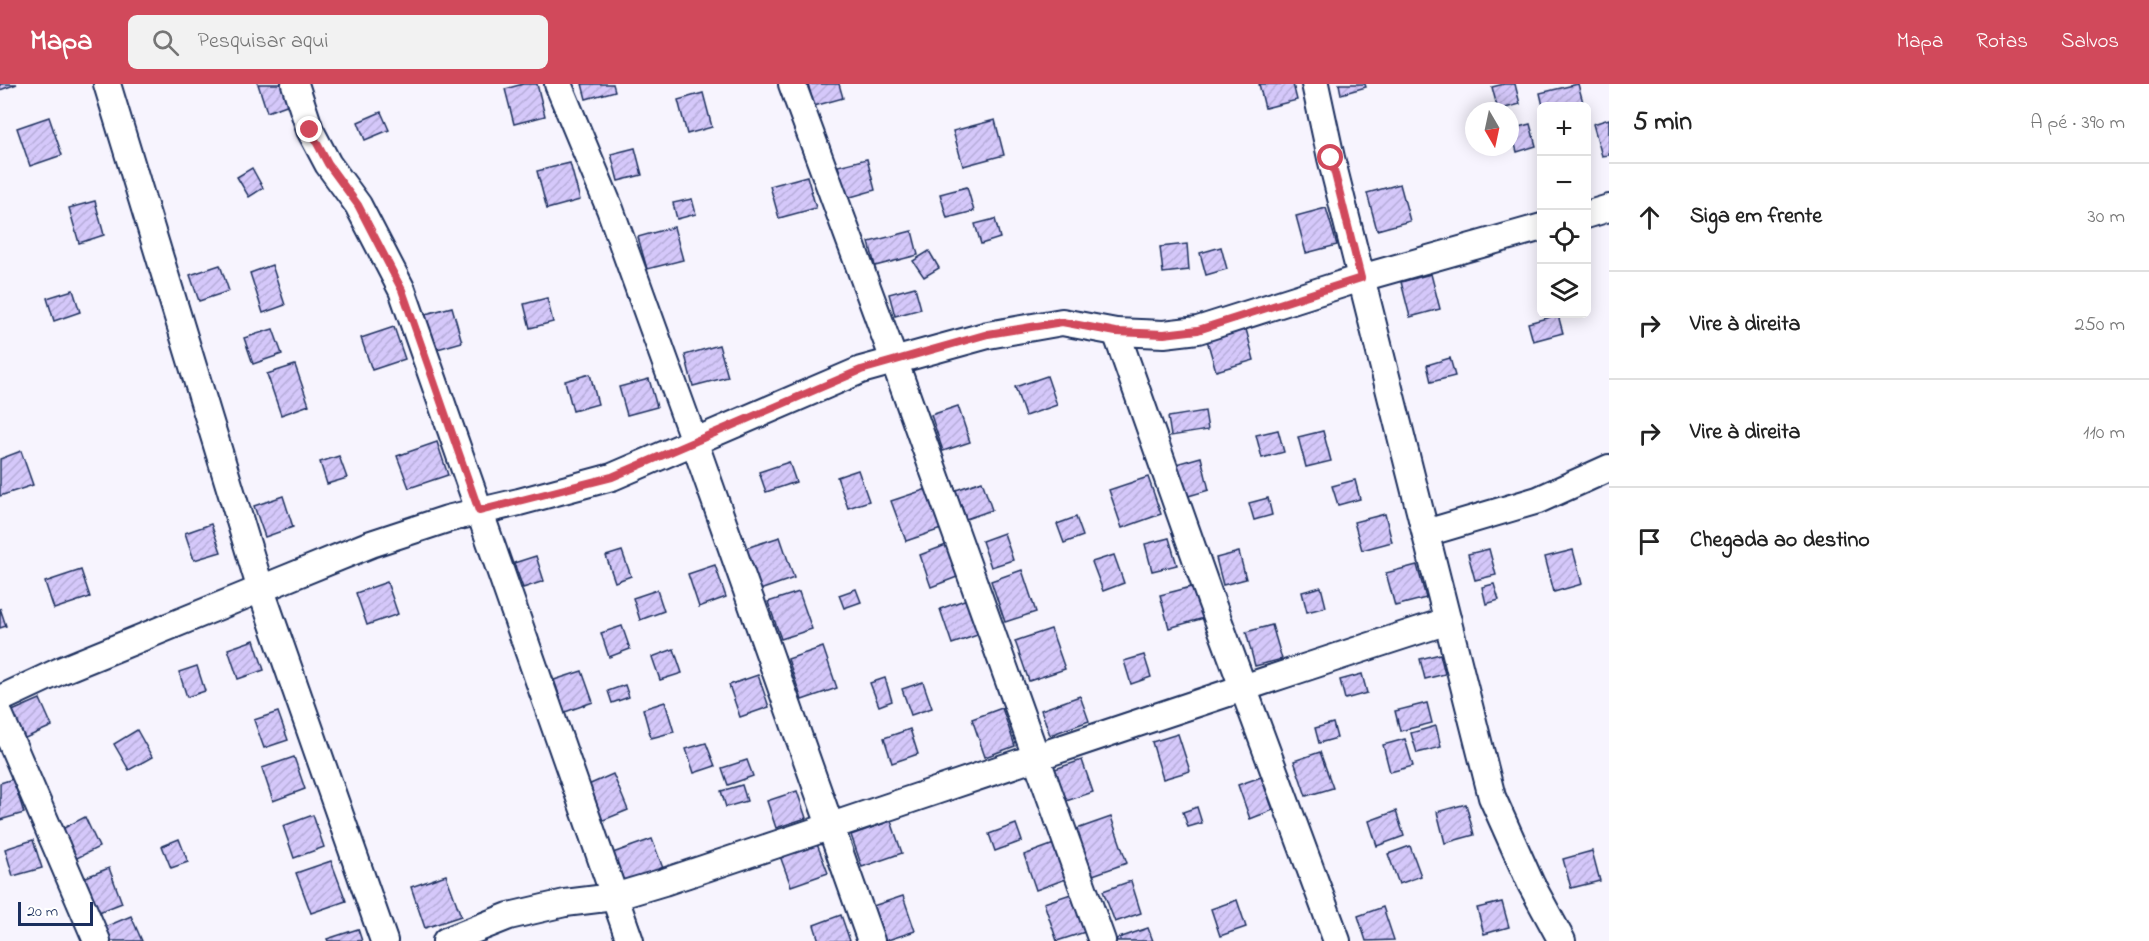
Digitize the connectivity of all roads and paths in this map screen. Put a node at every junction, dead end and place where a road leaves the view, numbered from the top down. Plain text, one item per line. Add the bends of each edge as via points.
1 (107, 84) edge
2 (295, 84) edge
3 (558, 84) edge
4 (792, 84) edge
5 (1315, 84) edge
6 (1609, 208) edge
7 (1591, 213) edge
8 (1537, 228) edge
9 (1361, 278) junction
10 (1116, 332) junction
11 (894, 360) junction
12 (694, 441) junction
13 (1609, 468) edge
14 (479, 511) junction
15 (1426, 533) junction
16 (261, 590) junction
17 (1448, 621) junction
18 (1244, 686) junction
19 (0, 699) edge
20 (0, 716) edge
21 (1035, 758) junction
22 (831, 826) junction
23 (614, 897) junction
24 (97, 941) edge
25 (384, 941) edge
26 (446, 941) edge
27 (630, 941) edge
28 (871, 941) edge
29 (1102, 941) edge
30 (1337, 941) edge
31 (1562, 941) edge

1 - 16 street
2 - 14 street via 310,130 328,164 358,205 402,290
3 - 12 street via 610,209
4 - 11 street
5 - 9 street
6 - 7 street
8 - 9 street
9 - 10 street via 1198,330 1164,334
9 - 15 street
10 - 11 street via 1062,322 988,334
10 - 18 street
11 - 12 street via 861,370
11 - 21 street
12 - 14 street via 612,477
12 - 22 street
13 - 15 street via 1538,500
14 - 16 street via 371,544
14 - 23 street
15 - 17 street
16 - 19 street
16 - 25 street
17 - 18 street
17 - 31 street via 1492,797
18 - 21 street
18 - 30 street
20 - 24 street
21 - 22 street
21 - 29 street
22 - 23 street
22 - 28 street
23 - 26 street via 509,916
23 - 27 street

